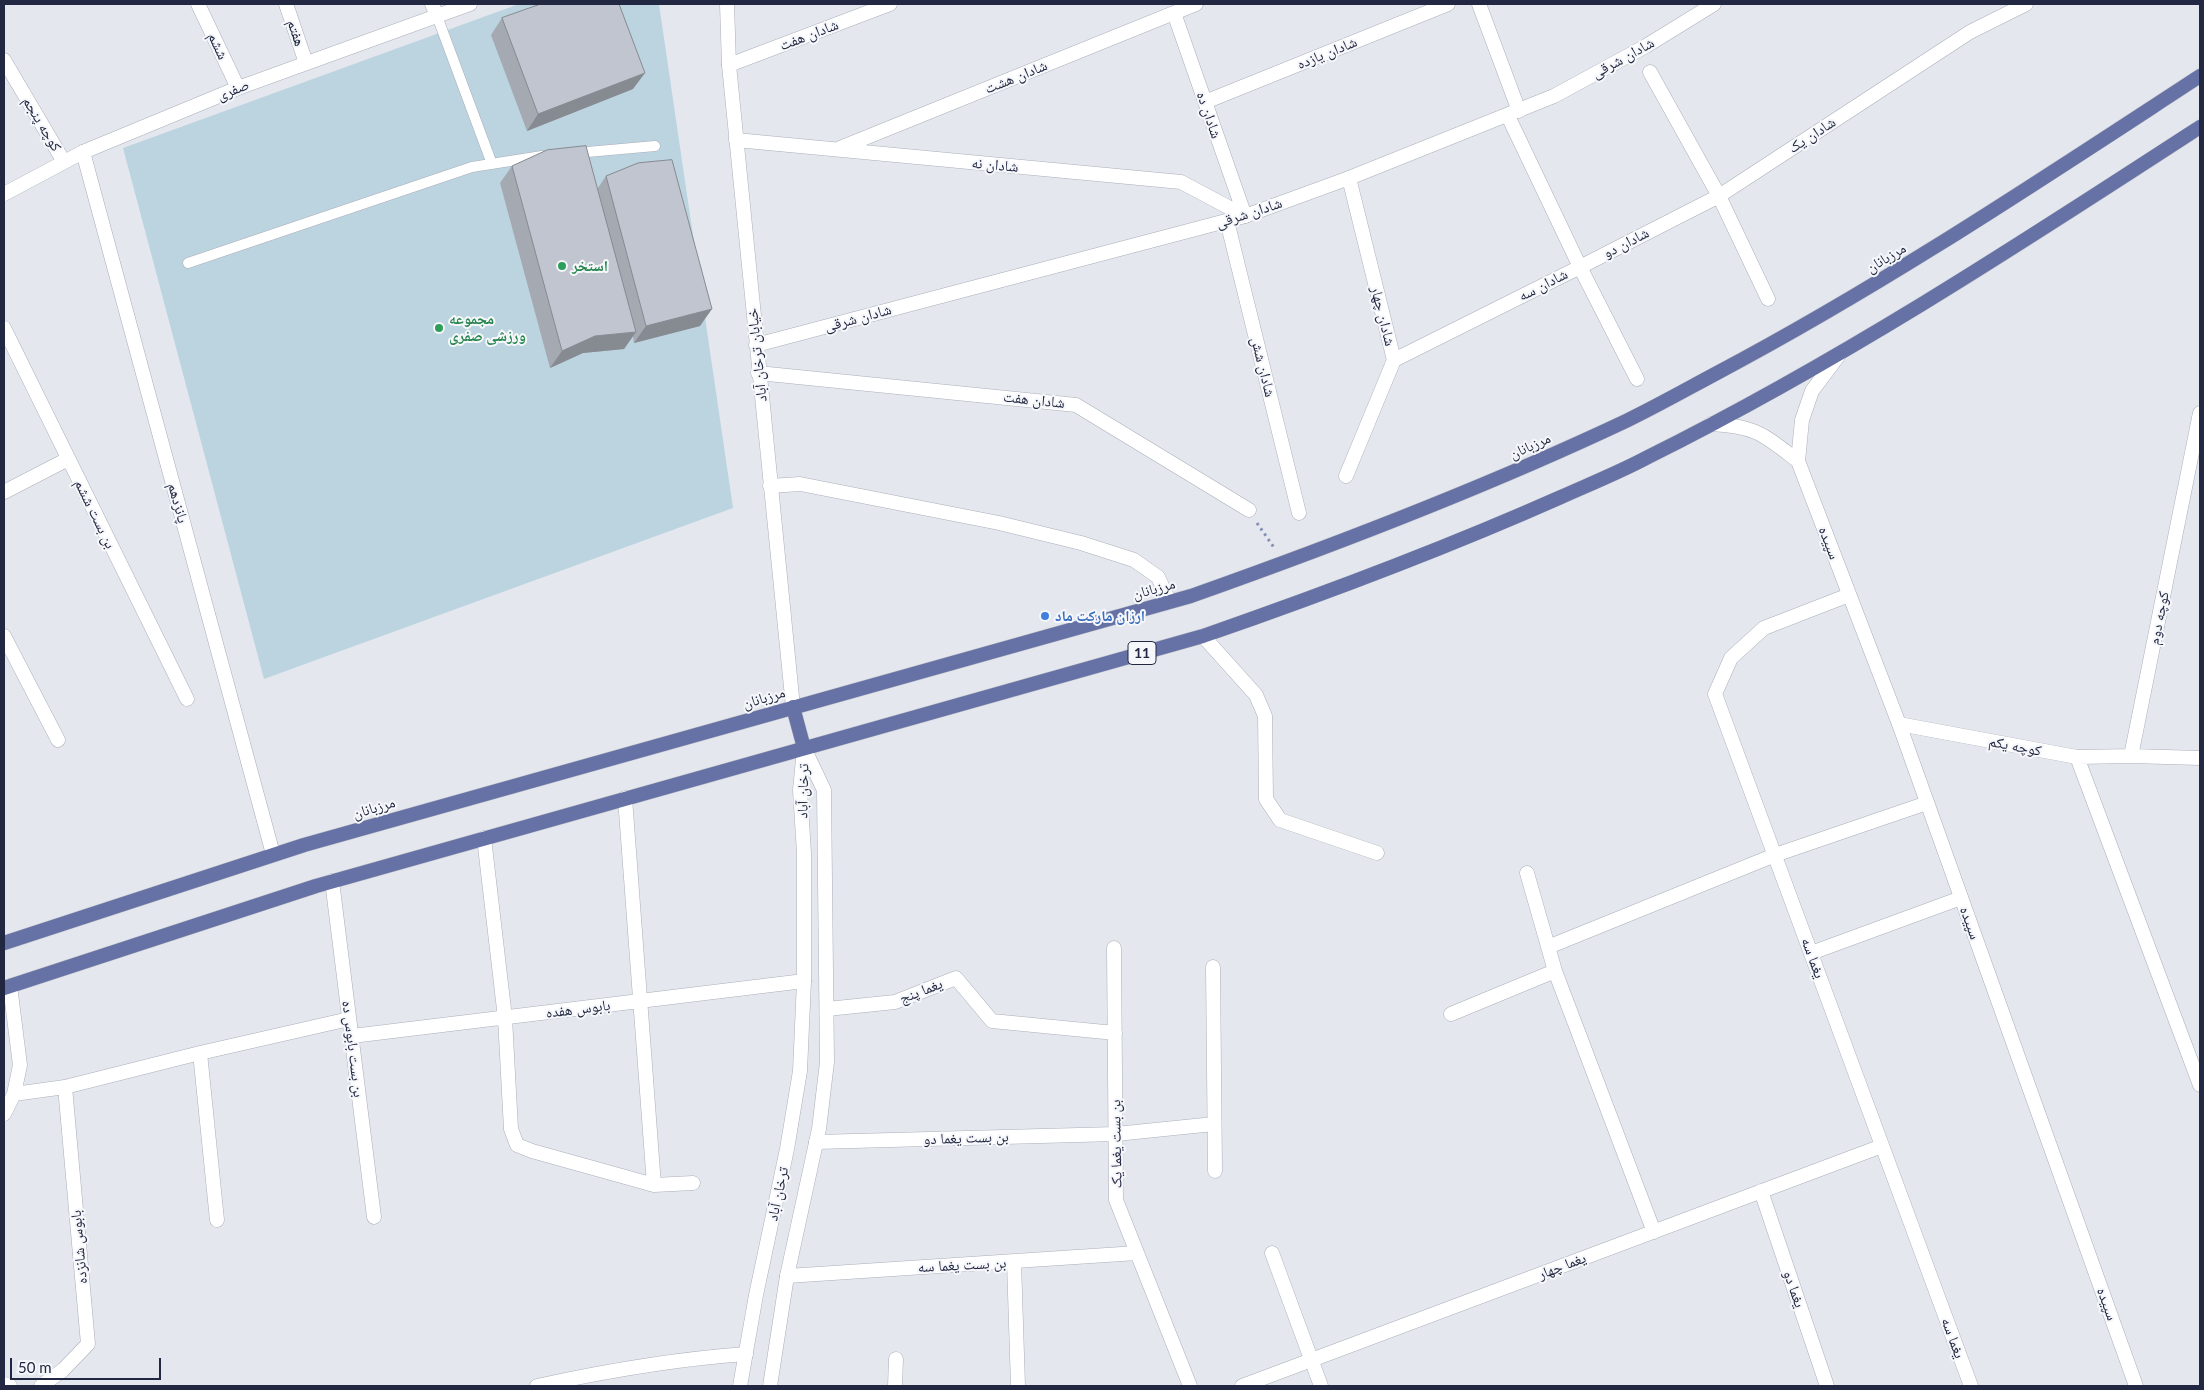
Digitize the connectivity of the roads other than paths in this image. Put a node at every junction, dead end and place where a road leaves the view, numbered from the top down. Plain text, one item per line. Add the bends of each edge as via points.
1 (198, 4) edge
2 (286, 4) edge
3 (470, 4) edge
4 (727, 4) edge
5 (890, 4) edge
6 (1196, 4) edge
7 (1448, 4) edge
8 (1479, 4) edge
9 (1714, 4) edge
10 (2026, 4) edge
11 (434, 10) edge
12 (1174, 13) junction
13 (4, 60) edge
14 (306, 63) junction
15 (729, 65) junction
16 (1650, 72) dead end
17 (2200, 76) edge
18 (238, 88) junction
19 (1205, 102) junction
20 (1513, 114) junction
21 (2200, 127) edge
22 (736, 140) junction
23 (655, 146) dead end
24 (837, 150) junction
25 (83, 152) junction
26 (568, 154) edge
27 (549, 155) edge
28 (64, 162) junction
29 (492, 164) junction
30 (1349, 178) junction
31 (4, 194) edge
32 (1719, 196) junction
33 (1245, 216) junction
34 (1227, 221) junction
35 (188, 264) dead end
36 (1580, 267) junction
37 (1768, 299) dead end
38 (4, 328) edge
39 (756, 345) junction
40 (1839, 355) junction
41 (1394, 360) junction
42 (758, 373) junction
43 (1637, 379) dead end
44 (2200, 413) edge
45 (1711, 424) junction
46 (68, 459) junction
47 (1798, 461) junction
48 (1346, 476) dead end
49 (770, 486) junction
50 (4, 492) edge
51 (1249, 510) road end
52 (1299, 513) dead end
53 (1849, 595) junction
54 (1170, 601) junction
55 (4, 636) edge
56 (1203, 636) junction
57 (187, 700) dead end
58 (793, 706) junction
59 (1899, 724) junction
60 (58, 740) dead end
61 (804, 748) junction
62 (2131, 756) junction
63 (2077, 757) junction
64 (2200, 758) edge
65 (625, 798) junction
66 (1927, 803) junction
67 (484, 838) junction
68 (1377, 853) dead end
69 (273, 854) junction
70 (1775, 855) junction
71 (1527, 873) dead end
72 (332, 881) junction
73 (1961, 898) junction
74 (4, 943) edge
75 (1548, 947) junction
76 (1114, 948) dead end
77 (1811, 953) junction
78 (1213, 967) dead end
79 (1555, 971) junction
80 (804, 982) junction
81 (7, 987) edge
82 (642, 1001) junction
83 (828, 1009) junction
84 (1451, 1014) dead end
85 (505, 1018) junction
86 (349, 1019) junction
87 (1115, 1033) junction
88 (352, 1036) junction
89 (200, 1053) junction
90 (2200, 1085) edge
91 (65, 1087) junction
92 (14, 1094) junction
93 (4, 1114) edge
94 (1214, 1124) junction
95 (1116, 1134) junction
96 (816, 1142) junction
97 (1882, 1146) junction
98 (1215, 1171) dead end
99 (693, 1182) dead end
100 (654, 1185) junction
101 (1761, 1191) junction
102 (374, 1217) dead end
103 (217, 1220) dead end
104 (1654, 1232) junction
105 (1137, 1253) junction
106 (1272, 1253) dead end
107 (1014, 1262) junction
108 (787, 1276) junction
109 (746, 1354) junction
110 (896, 1359) dead end
111 (1312, 1360) junction
112 (4, 1384) edge
113 (10, 1386) edge
114 (41, 1386) edge
115 (537, 1386) edge
116 (740, 1386) edge
117 (770, 1386) edge
118 (895, 1386) edge
119 (1018, 1386) edge
120 (1190, 1386) edge
121 (1242, 1386) edge
122 (1321, 1386) edge
123 (1827, 1386) edge
124 (1971, 1386) edge
125 (2136, 1386) edge

1 - 18 street, ششم
2 - 14 street, هفتم
3 - 11 street, صفری
4 - 15 street, خیابان ترخان آباد
5 - 15 street, شادان هفت
6 - 12 street, شادان هشت
7 - 19 street, شادان یازده
8 - 20 street
9 - 20 street, شادان شرقی via 1646,46 1554,96
10 - 32 street, شادان یک via 1970,32
11 - 14 street, صفری
11 - 29 lane
12 - 19 street, شادان ده
12 - 24 street, شادان هشت
13 - 28 street, کوچه پنجم
14 - 18 street, صفری
15 - 22 street, خیابان ترخان آباد
16 - 32 street
17 - 54 main road, مرزبانان via 1944,242 1788,335 1628,420 1486,484 1284,563
18 - 25 street, صفری
19 - 33 street, شادان ده
20 - 30 street, شادان شرقی
20 - 36 street
21 - 40 main road, 11 via 1967,279
22 - 24 street, شادان نه
22 - 39 street, خیابان ترخان آباد
23 - 26 lane
24 - 33 street, شادان نه via 1181,182
25 - 28 street, صفری
25 - 69 street, پانزدهم
27 - 29 lane
28 - 31 street, صفری
29 - 35 lane via 472,167
30 - 33 street, شادان شرقی
30 - 41 street, شادان چهار
32 - 36 street, شادان دو
32 - 37 street
33 - 34 street, شادان شرقی
34 - 39 street, شادان شرقی
34 - 52 street, شادان شش
36 - 41 street, شادان سه
36 - 43 street, شادان سه
38 - 46 street, بن بست ششم
39 - 42 street, خیابان ترخان آباد
40 - 45 main road, 11
40 - 47 street, سپیده via 1812,391 1802,420
41 - 48 street, شادان چهار
42 - 49 street, خیابان ترخان آباد
42 - 51 street, شادان هفت via 1076,404
44 - 62 street, کوچه دوم
45 - 47 street via 1735,425 1760,432
45 - 56 main road, 11 via 1647,458 1502,523 1346,586
46 - 50 street
46 - 57 street, بن بست ششم
47 - 53 street, سپیده
49 - 54 street via 800,484 999,523 1080,543 1134,560 1158,577
49 - 58 street, خیابان ترخان آباد
53 - 59 street, سپیده
53 - 70 street, یغما سه via 1764,628 1731,658 1715,694
54 - 58 main road, مرزبانان
55 - 60 street
56 - 61 main road, 11
56 - 68 street via 1256,695 1265,716 1266,799 1280,820
58 - 61 main road
58 - 69 main road, مرزبانان
59 - 63 street, کوچه یکم
59 - 66 street, سپیده
61 - 65 main road, 11
61 - 80 street, ترخان آباد via 800,790 804,853
61 - 83 street, ترخان آباد via 824,790
62 - 63 street, کوچه یکم
62 - 64 street
63 - 90 street
65 - 67 main road, 11
65 - 82 street
66 - 70 street
66 - 73 street, سپیده
67 - 72 main road, 11
67 - 85 street
69 - 74 main road, مرزبانان
70 - 75 street
70 - 77 street, یغما سه
71 - 75 street
72 - 81 main road, 11
72 - 86 street, بن بست بابوس ده
73 - 77 street
73 - 125 street, سپیده
75 - 79 street
76 - 87 street, بن بست یغما یک
77 - 97 street, یغما سه
78 - 94 street
79 - 84 street
79 - 104 street
80 - 82 street, بابوس هفده
80 - 109 street, ترخان آباد via 800,1071
81 - 92 street via 20,1065
82 - 85 street, بابوس هفده
82 - 100 street
83 - 87 street, یغما پنج via 895,1002 956,978 992,1021
83 - 96 street, ترخان آباد via 827,1062
85 - 88 street, بابوس هفده
85 - 100 street via 511,1129 517,1145
86 - 88 street, بن بست بابوس ده
86 - 89 street
87 - 95 street, بن بست یغما یک
88 - 102 street, بن بست بابوس ده
89 - 91 street
89 - 103 street
91 - 92 street
91 - 114 street, بابوس شانزده via 88,1344
92 - 93 street
94 - 95 street, بن بست یغما دو
94 - 98 street
95 - 96 street, بن بست یغما دو
95 - 105 street, بن بست یغما یک via 1116,1200
96 - 108 street, ترخان آباد
97 - 101 street, یغما چهار
97 - 124 street, یغما سه
99 - 100 street
101 - 104 street, یغما چهار
101 - 123 street, یغما دو
104 - 111 street, یغما چهار
105 - 107 street, بن بست یغما سه
105 - 120 street, بن بست یغما یک
106 - 111 street
107 - 108 street, بن بست یغما سه
107 - 119 street
108 - 117 street, ترخان آباد
109 - 115 street via 601,1372
109 - 116 street, ترخان آباد
110 - 118 street
111 - 121 street, یغما چهار
111 - 122 street
112 - 113 street

